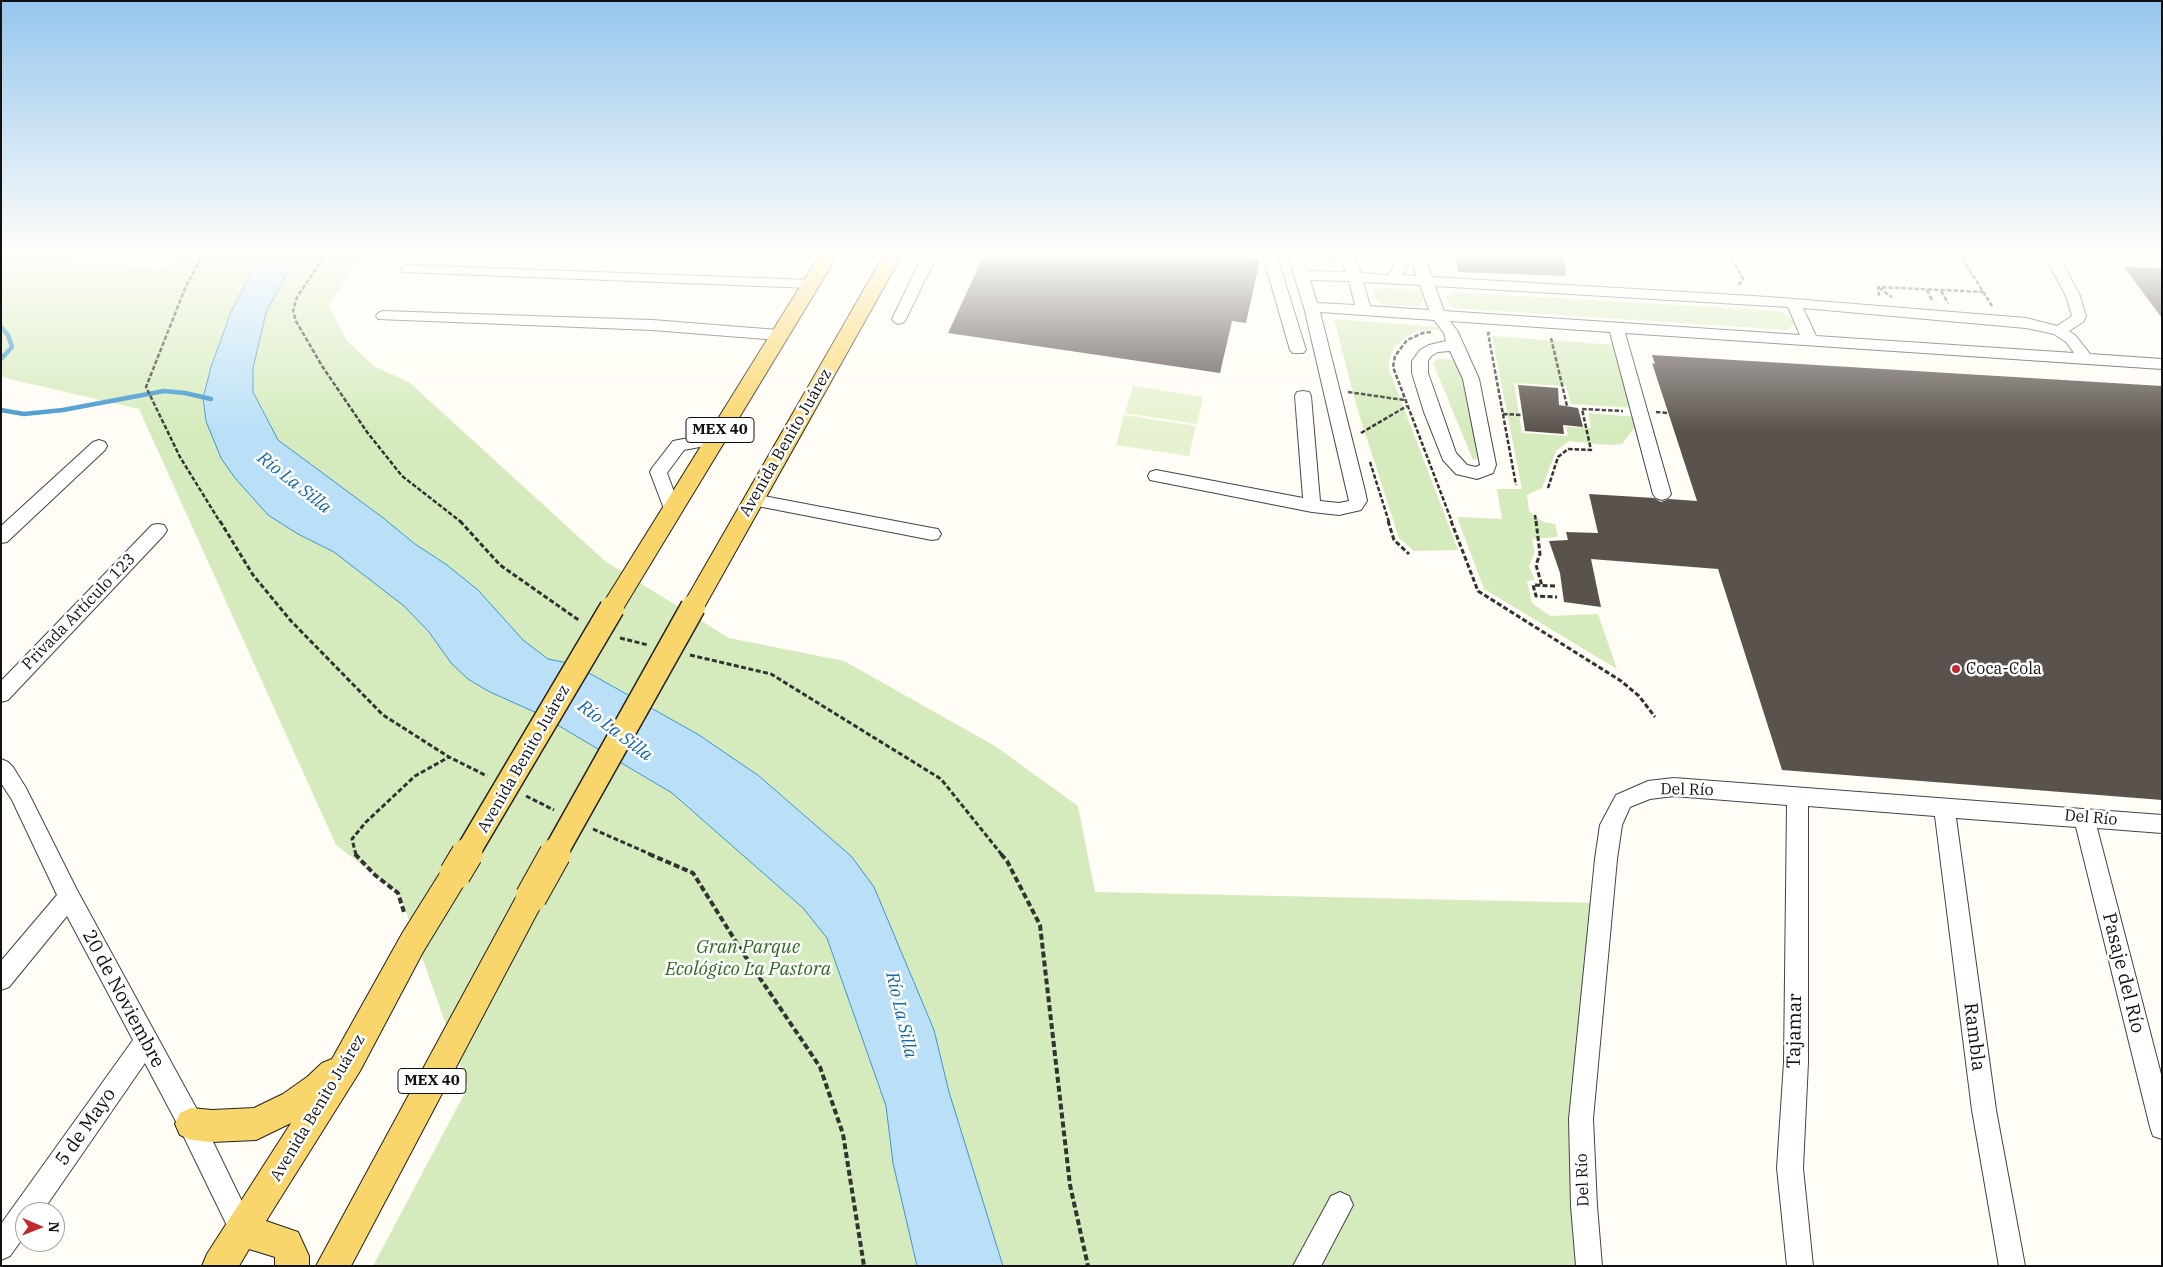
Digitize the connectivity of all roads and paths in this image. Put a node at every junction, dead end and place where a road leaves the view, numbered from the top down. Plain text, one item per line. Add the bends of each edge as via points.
1 (176, 312) edge
2 (294, 312) edge
3 (793, 312) edge
4 (860, 312) edge
5 (902, 312) edge
6 (1287, 312) edge
7 (1311, 312) edge
8 (1403, 312) edge
9 (1797, 312) edge
10 (1901, 312) edge
11 (2078, 312) edge
12 (1438, 314) junction
13 (383, 316) dead end
14 (899, 319) dead end
15 (1616, 327) junction
16 (2059, 331) junction
17 (1433, 332) dead end
18 (1488, 333) dead end
19 (778, 335) junction
20 (1550, 337) dead end
21 (1810, 340) junction
22 (1455, 345) junction
23 (1298, 350) dead end
24 (2086, 360) junction
25 (2162, 364) edge
26 (1304, 396) dead end
27 (1350, 400) dead end
28 (1405, 400) junction
29 (1407, 406) junction
30 (1566, 406) dead end
31 (1639, 412) junction
32 (1668, 413) dead end
33 (1503, 414) junction
34 (1522, 415) dead end
35 (1358, 425) dead end
36 (1361, 433) junction
37 (715, 439) junction
38 (1364, 442) dead end
39 (99, 446) dead end
40 (1369, 460) dead end
41 (1156, 476) dead end
42 (1516, 485) dead end
43 (1548, 488) dead end
44 (1662, 494) dead end
45 (753, 500) junction
46 (1312, 506) junction
47 (672, 510) junction
48 (1535, 515) dead end
49 (158, 530) dead end
50 (932, 534) dead end
51 (1, 537) edge
52 (1409, 554) dead end
53 (1542, 586) junction
54 (1555, 586) dead end
55 (1557, 597) dead end
56 (586, 626) dead end
57 (612, 636) dead end
58 (658, 647) dead end
59 (685, 654) dead end
60 (1, 694) edge
61 (1655, 717) dead end
62 (449, 757) junction
63 (1, 768) edge
64 (493, 780) dead end
65 (517, 792) dead end
66 (1798, 795) junction
67 (1944, 807) junction
68 (559, 812) dead end
69 (2084, 818) junction
70 (2162, 824) edge
71 (584, 825) dead end
72 (69, 898) junction
73 (413, 942) junction
74 (1, 979) edge
75 (146, 1042) junction
76 (349, 1060) junction
77 (191, 1124) junction
78 (2162, 1127) edge
79 (33, 1202) edge
80 (1340, 1205) dead end
81 (15, 1227) edge
82 (243, 1231) junction
83 (1, 1247) edge
84 (219, 1266) edge
85 (292, 1266) edge
86 (333, 1266) edge
87 (864, 1266) edge
88 (1088, 1266) edge
89 (1306, 1266) edge
90 (1589, 1266) edge
91 (1800, 1266) edge
92 (2012, 1266) edge

1 - 62 path via 146,387 180,456 253,575 291,621 383,715
2 - 56 path via 322,366 402,476 456,518 500,565
3 - 19 main road, Avenida Benito Juárez / MEX 40
4 - 45 main road, Avenida Benito Juárez / MEX 40
5 - 14 street
6 - 23 street
7 - 46 street via 1358,501 1348,509
8 - 12 street
9 - 21 street
10 - 16 street via 2026,323
11 - 16 street via 2078,319
12 - 15 street
12 - 22 street via 1451,332
13 - 19 street via 652,325
15 - 21 street
15 - 31 street
16 - 24 street via 2070,339
17 - 28 path via 1407,340 1396,356 1393,367
18 - 33 path
19 - 37 main road, Avenida Benito Juárez / MEX 40
20 - 30 path
21 - 24 street
22 - 22 street via 1471,379 1487,456 1487,469 1477,473 1462,470 1449,456 1420,373 1420,361 1425,353 1434,348
24 - 25 street
26 - 46 street
27 - 28 path via 1348,392
28 - 29 path
29 - 36 path
29 - 61 path via 1478,591 1621,681 1639,696
31 - 32 path
31 - 43 path via 1582,409 1592,450 1568,449 1558,457
31 - 44 street
33 - 34 path
33 - 42 path
35 - 36 path
36 - 38 path
37 - 47 main road, Avenida Benito Juárez / MEX 40
37 - 47 street via 679,445 658,472
39 - 51 street
40 - 52 path via 1394,540
41 - 46 street
45 - 50 street
45 - 86 main road, Avenida Benito Juárez / MEX 40, bridge via 532,896
47 - 73 main road, Avenida Benito Juárez / MEX 40, bridge
48 - 53 path via 1540,554 1536,565
49 - 60 street, Privada Artículo 123
53 - 54 path
53 - 55 path via 1534,585 1536,596
57 - 58 path
59 - 88 path via 772,674 941,779 1007,861 1040,925 1070,1185
62 - 64 path
62 - 73 path via 415,776 352,839 355,854 398,893
63 - 72 street, 20 de Noviembre via 51,857
65 - 68 path
66 - 67 street, Del Río
66 - 90 street, Del Río via 1674,787 1648,790 1623,801 1611,825 1580,1119
66 - 91 street, Tajamar via 1796,1062 1790,1168
67 - 69 street, Del Río
67 - 92 street, Rambla via 1984,1110
69 - 70 street, Del Río
69 - 78 street, Pasaje del Río
71 - 87 path via 693,872 820,1067 843,1134
72 - 74 street
72 - 75 street, 20 de Noviembre
73 - 76 main road, Avenida Benito Juárez / MEX 40
75 - 77 street, 20 de Noviembre
75 - 79 street, 5 de Mayo
76 - 77 main road via 294,1105 256,1124
76 - 82 main road, Avenida Benito Juárez / MEX 40
77 - 82 street, 20 de Noviembre
80 - 89 street
81 - 83 street, 5 de Mayo
82 - 84 main road, Avenida Benito Juárez / MEX 40
82 - 85 main road via 286,1244 292,1256

